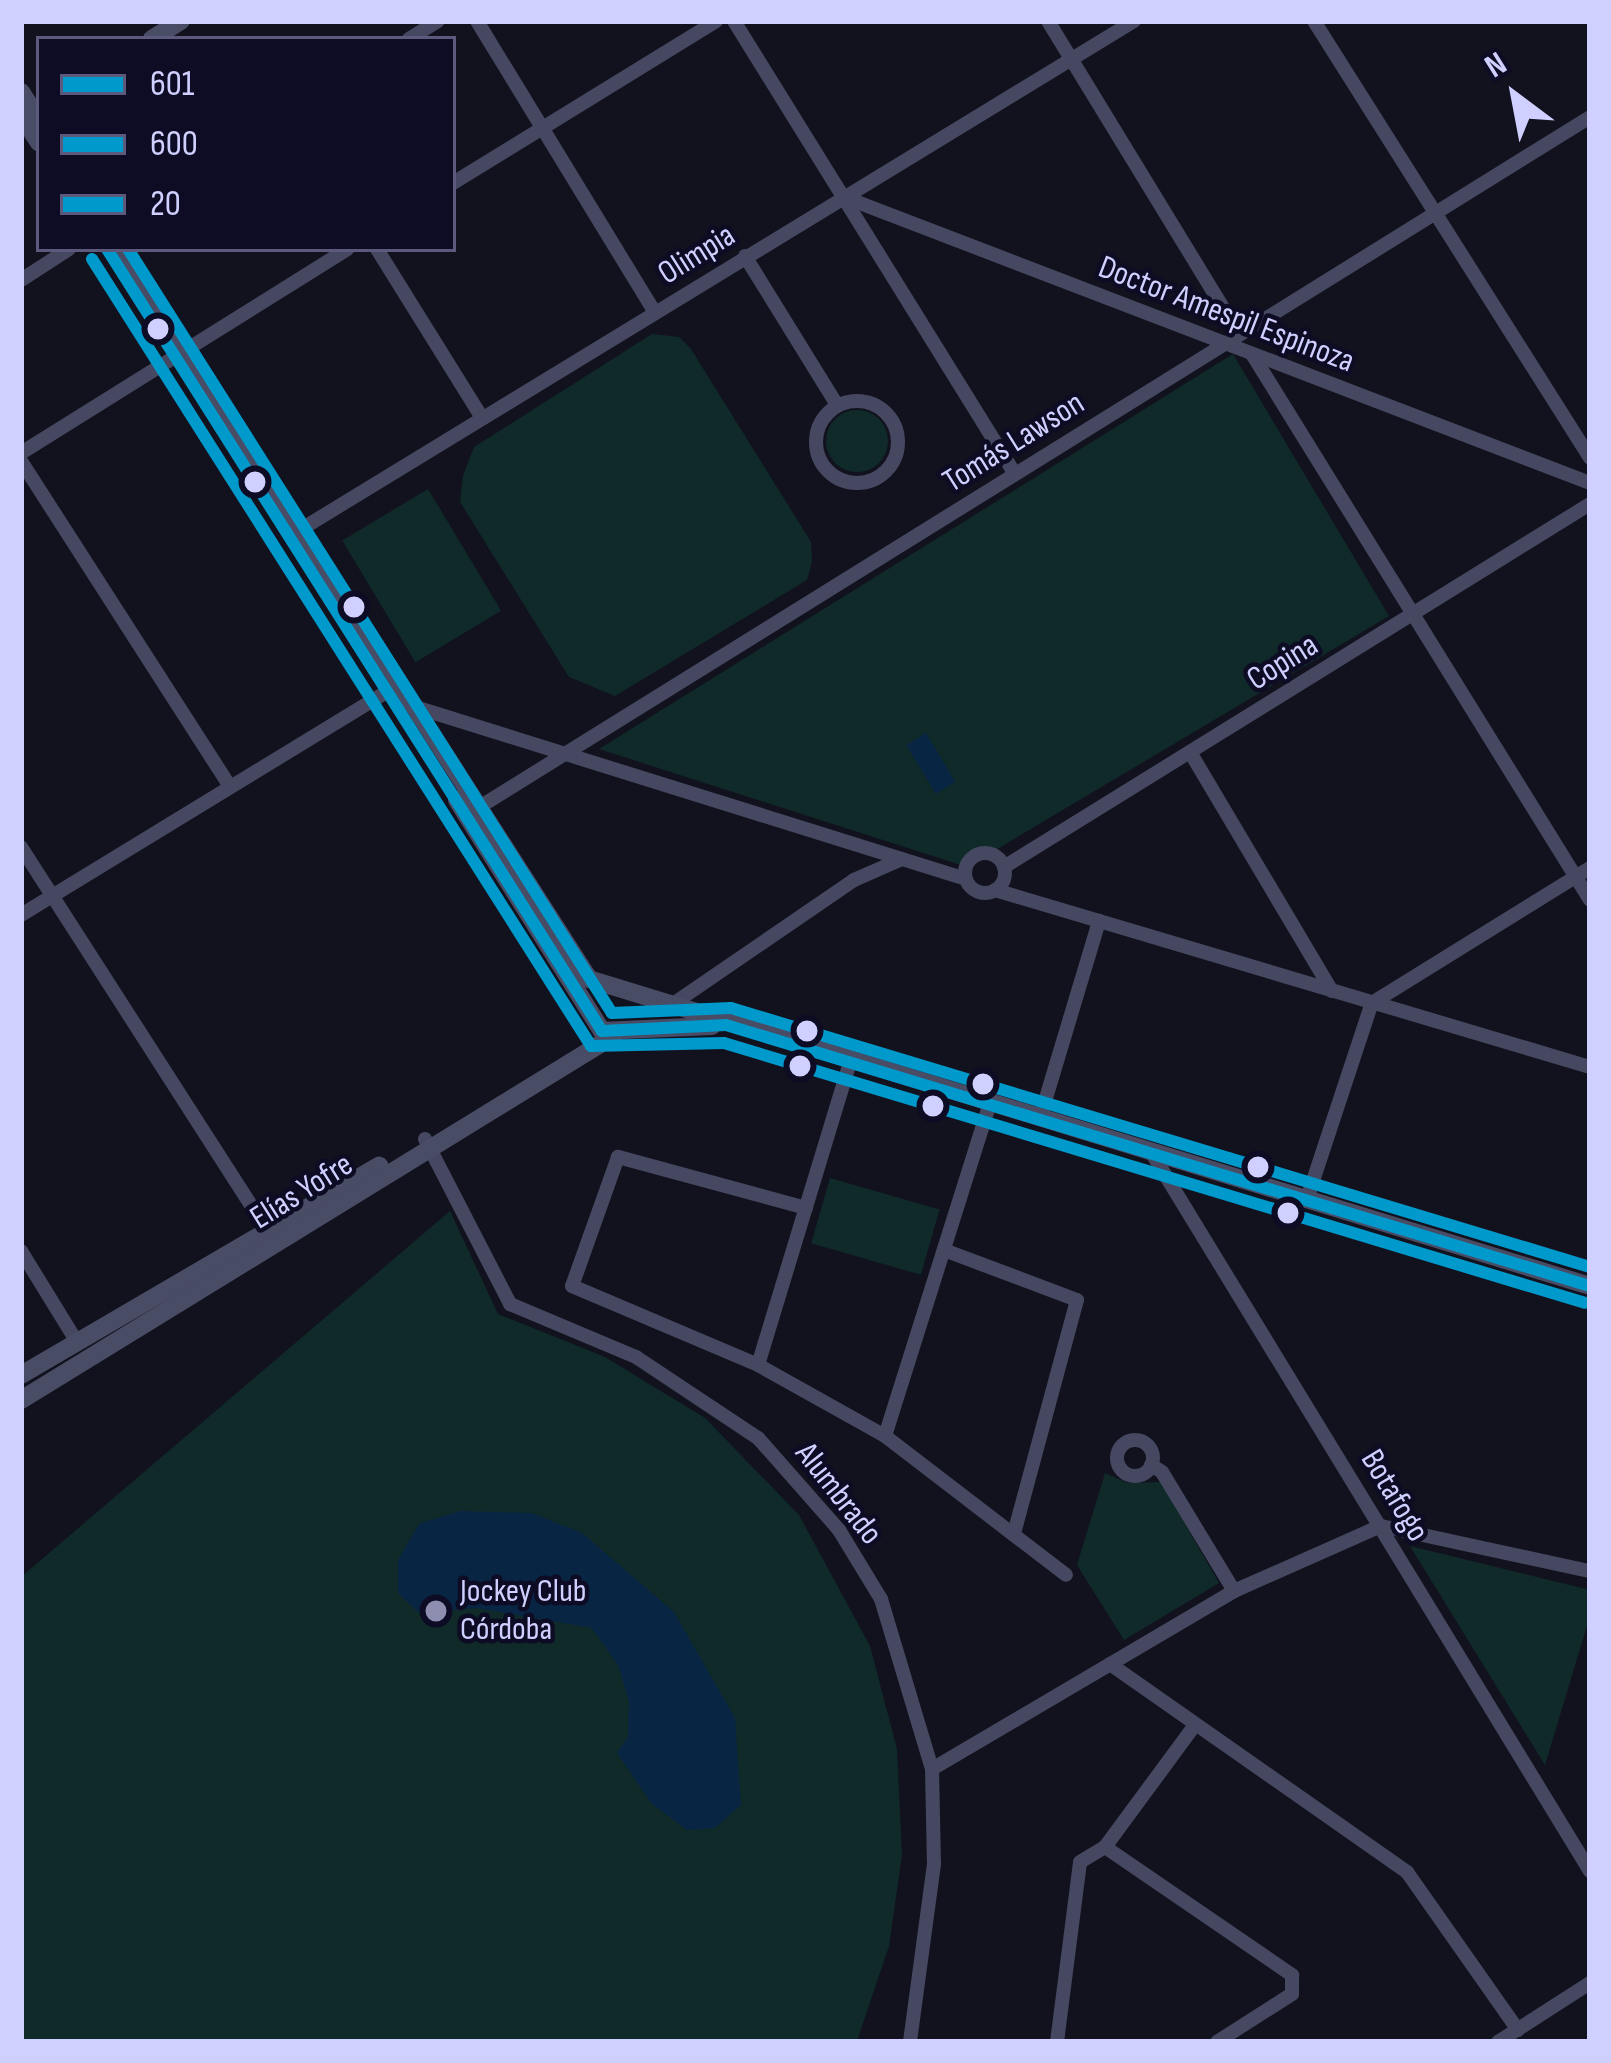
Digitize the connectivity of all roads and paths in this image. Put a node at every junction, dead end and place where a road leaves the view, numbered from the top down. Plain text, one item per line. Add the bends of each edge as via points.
1 (477, 21) edge
2 (716, 21) edge
3 (734, 21) edge
4 (1048, 21) edge
5 (1133, 21) edge
6 (1314, 21) edge
7 (1071, 59) junction
8 (21, 92) edge
9 (29, 116) edge
10 (1590, 117) edge
11 (542, 128) junction
12 (456, 181) edge
13 (844, 197) junction
14 (1433, 214) junction
15 (64, 252) edge
16 (109, 252) edge
17 (123, 252) edge
18 (342, 252) edge
19 (379, 252) edge
20 (745, 256) junction
21 (21, 280) edge
22 (655, 313) junction
23 (1239, 334) junction
24 (1224, 343) junction
25 (181, 354) junction
26 (1252, 354) junction
27 (837, 405) junction
28 (482, 418) junction
29 (21, 457) edge
30 (1590, 458) edge
31 (1015, 474) junction
32 (1590, 483) edge
33 (1590, 504) edge
34 (294, 533) junction
35 (1414, 614) junction
36 (388, 691) junction
37 (412, 706) junction
38 (567, 752) junction
39 (1190, 752) junction
40 (230, 786) junction
41 (472, 811) junction
42 (21, 847) edge
43 (868, 848) junction
44 (902, 859) junction
45 (1004, 867) junction
46 (1590, 868) edge
47 (1576, 877) junction
48 (966, 879) junction
49 (854, 880) junction
50 (995, 890) junction
51 (52, 896) junction
52 (1590, 901) edge
53 (21, 915) edge
54 (1100, 921) junction
55 (610, 991) junction
56 (1332, 991) junction
57 (630, 997) junction
58 (1372, 1003) junction
59 (670, 1006) junction
60 (592, 1016) junction
61 (726, 1025) junction
62 (622, 1032) junction
63 (850, 1062) junction
64 (1590, 1067) edge
65 (990, 1103) junction
66 (1040, 1118) junction
67 (428, 1143) junction
68 (1150, 1150) junction
69 (1306, 1198) junction
70 (806, 1208) junction
71 (270, 1235) junction
72 (944, 1250) junction
73 (21, 1251) edge
74 (1590, 1286) edge
75 (77, 1342) junction
76 (758, 1365) junction
77 (21, 1375) edge
78 (21, 1400) edge
79 (885, 1436) junction
80 (1151, 1466) dead end
81 (1381, 1526) junction
82 (1015, 1530) junction
83 (1590, 1571) edge
84 (1066, 1575) dead end
85 (1234, 1592) junction
86 (1110, 1664) junction
87 (1195, 1725) junction
88 (932, 1769) junction
89 (1105, 1846) junction
90 (1590, 1871) edge
91 (1590, 1984) edge
92 (1518, 2030) junction
93 (910, 2042) edge
94 (1057, 2042) edge
95 (1217, 2042) edge
96 (1498, 2042) edge

1 - 11 street
2 - 11 street
3 - 13 street
4 - 7 street
5 - 7 street, Olimpia
6 - 14 street
7 - 13 street, Olimpia
7 - 23 street
8 - 9 main road
10 - 14 street, Tomás Lawson
11 - 12 street
11 - 22 street
13 - 20 street, Olimpia
13 - 24 street, Doctor Amespil Espinoza
13 - 31 street
14 - 23 street, Tomás Lawson
14 - 30 street
15 - 21 street
16 - 25 main road
17 - 25 main road
18 - 25 street
19 - 28 street
20 - 22 street, Olimpia
20 - 27 street
22 - 28 street, Olimpia
23 - 24 street, Tomás Lawson
24 - 26 street, Doctor Amespil Espinoza
24 - 31 street, Tomás Lawson
25 - 29 street
25 - 34 main road
26 - 32 street, Doctor Amespil Espinoza
26 - 35 street
27 - 27 street via 863,401 893,422 894,459 876,478 848,482 824,467 816,440
28 - 34 street, Olimpia
29 - 40 street
31 - 38 street, Tomás Lawson
33 - 35 street, Copina
34 - 36 main road
34 - 37 main road
35 - 39 street, Copina
35 - 47 street
36 - 37 street
36 - 40 street
36 - 41 main road
37 - 38 street
37 - 41 main road
38 - 41 street, Tomás Lawson
38 - 43 street
39 - 45 street, Copina
39 - 56 street
40 - 51 street
41 - 55 main road via 582,973
41 - 60 main road
42 - 51 street
43 - 44 street
43 - 49 street
44 - 48 street
44 - 49 street
45 - 48 street, Copina via 979,854
45 - 50 street
46 - 47 street
47 - 52 street
47 - 58 street
48 - 50 street via 978,891
49 - 59 street
50 - 54 street
51 - 53 street
51 - 71 street
54 - 56 street
54 - 66 street
55 - 57 main road
55 - 60 main road, Elías Yofre
56 - 58 street
57 - 59 main road
57 - 62 main road via 636,1017
58 - 64 street
58 - 69 street
59 - 61 main road
60 - 62 main road
60 - 67 main road, Elías Yofre via 581,1042
61 - 62 main road
61 - 63 main road
62 - 67 main road, Elías Yofre
63 - 65 main road
63 - 70 street
65 - 66 main road
65 - 72 street
66 - 68 main road
67 - 71 main road, Elías Yofre
67 - 88 street, Alumbrado via 510,1304 636,1357 715,1404 813,1497 880,1598
68 - 69 main road
68 - 81 street, Botafogo
69 - 74 main road
70 - 76 street
70 - 76 street via 618,1156 572,1286
71 - 75 main road, Elías Yofre
71 - 78 main road, Elías Yofre
72 - 79 street
72 - 82 street via 1070,1293 1077,1316
73 - 75 street
75 - 77 main road, Elías Yofre
76 - 79 street
79 - 82 street
80 - 85 street
81 - 83 street
81 - 85 street
81 - 90 street, Botafogo
82 - 84 street
85 - 86 street
86 - 87 street
86 - 88 street
87 - 89 street
87 - 92 street via 1407,1872
88 - 93 street, Alumbrado via 934,1864
89 - 94 street via 1081,1862
89 - 95 street via 1292,1975 1292,1994
91 - 92 street
92 - 96 street

